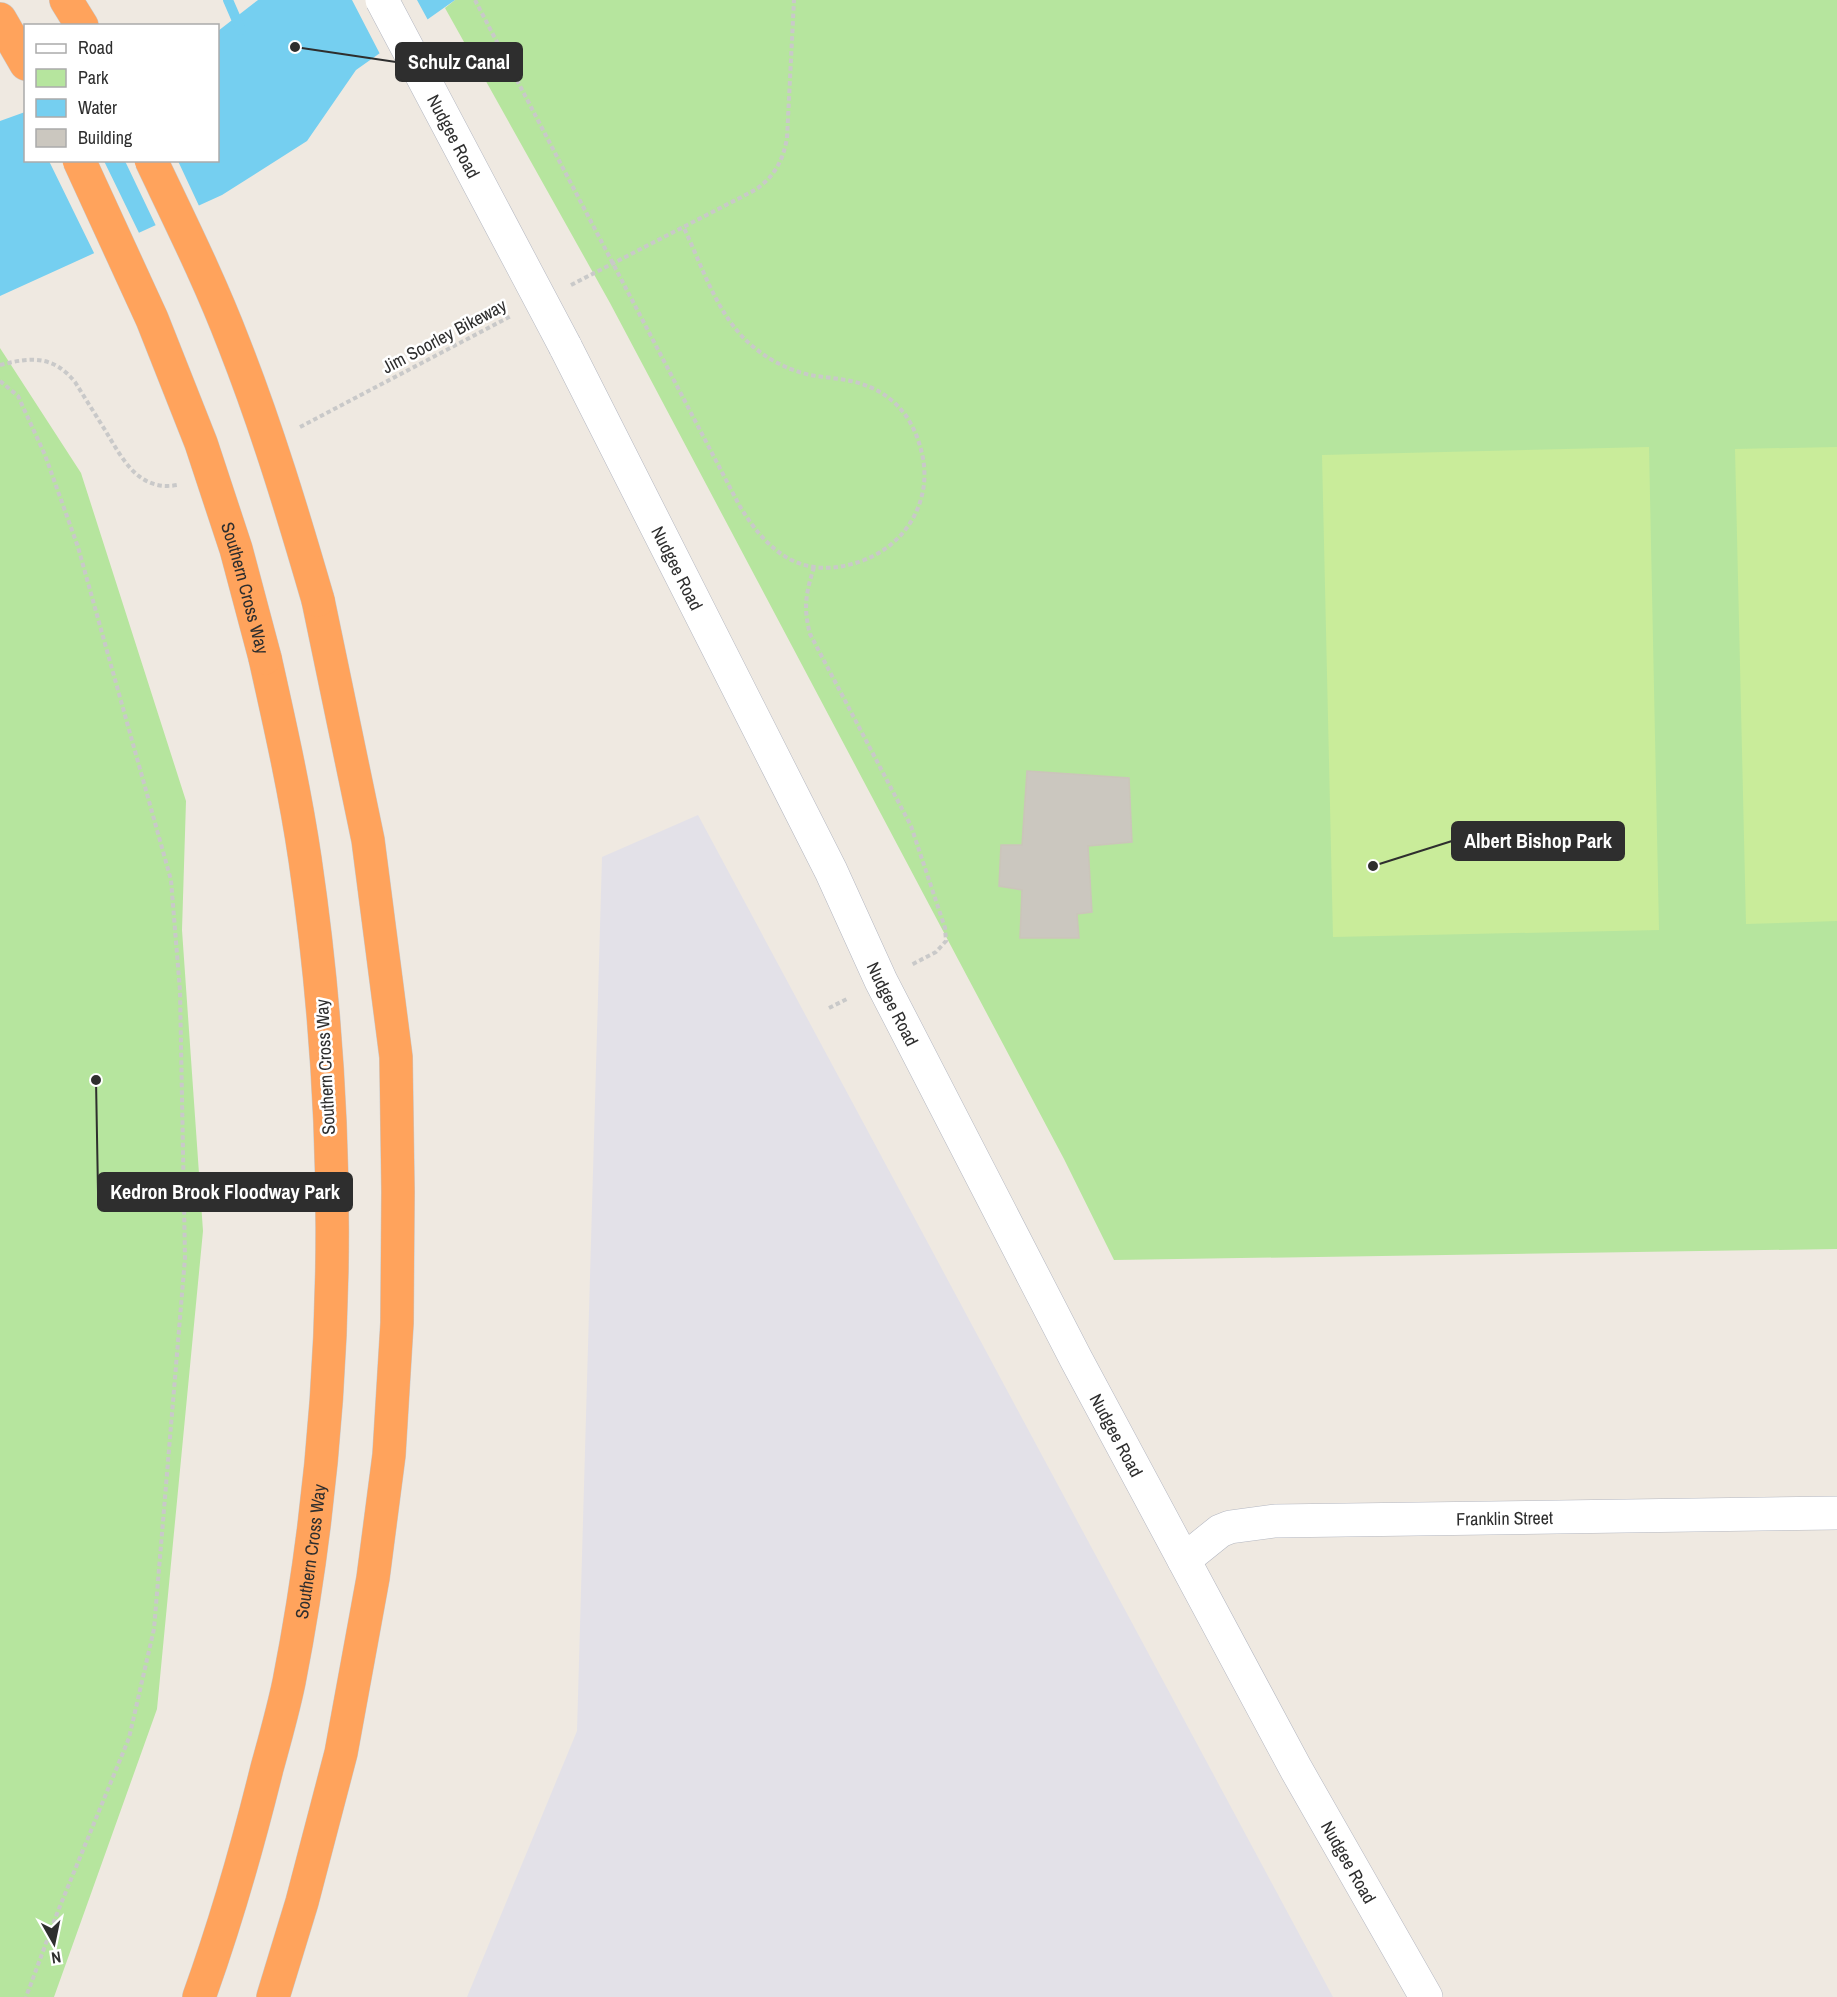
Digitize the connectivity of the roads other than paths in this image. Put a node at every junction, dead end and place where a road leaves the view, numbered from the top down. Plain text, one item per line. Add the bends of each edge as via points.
1 (66, 0) edge
2 (382, 0) edge
3 (0, 19) edge
4 (81, 24) edge
5 (24, 61) edge
6 (80, 162) edge
7 (152, 162) edge
8 (1837, 1513) edge
9 (1184, 1560) junction
10 (200, 1997) edge
11 (273, 1997) edge
12 (1426, 1997) edge

1 - 4 highway
2 - 9 main road, Nudgee Road, bridge via 565,346 831,872 882,981
3 - 5 highway
6 - 10 highway, Southern Cross Way, bridge via 152,319 201,442 237,549 286,753 305,858 321,988 329,1100 333,1265 324,1431 309,1561 288,1683 243,1864
7 - 11 highway, bridge via 234,344 281,475 318,600 368,840 396,1057 397,1323 389,1455 373,1578 343,1741
8 - 9 main road, Franklin Street via 1275,1521 1220,1531
9 - 12 main road, Nudgee Road via 1296,1769

